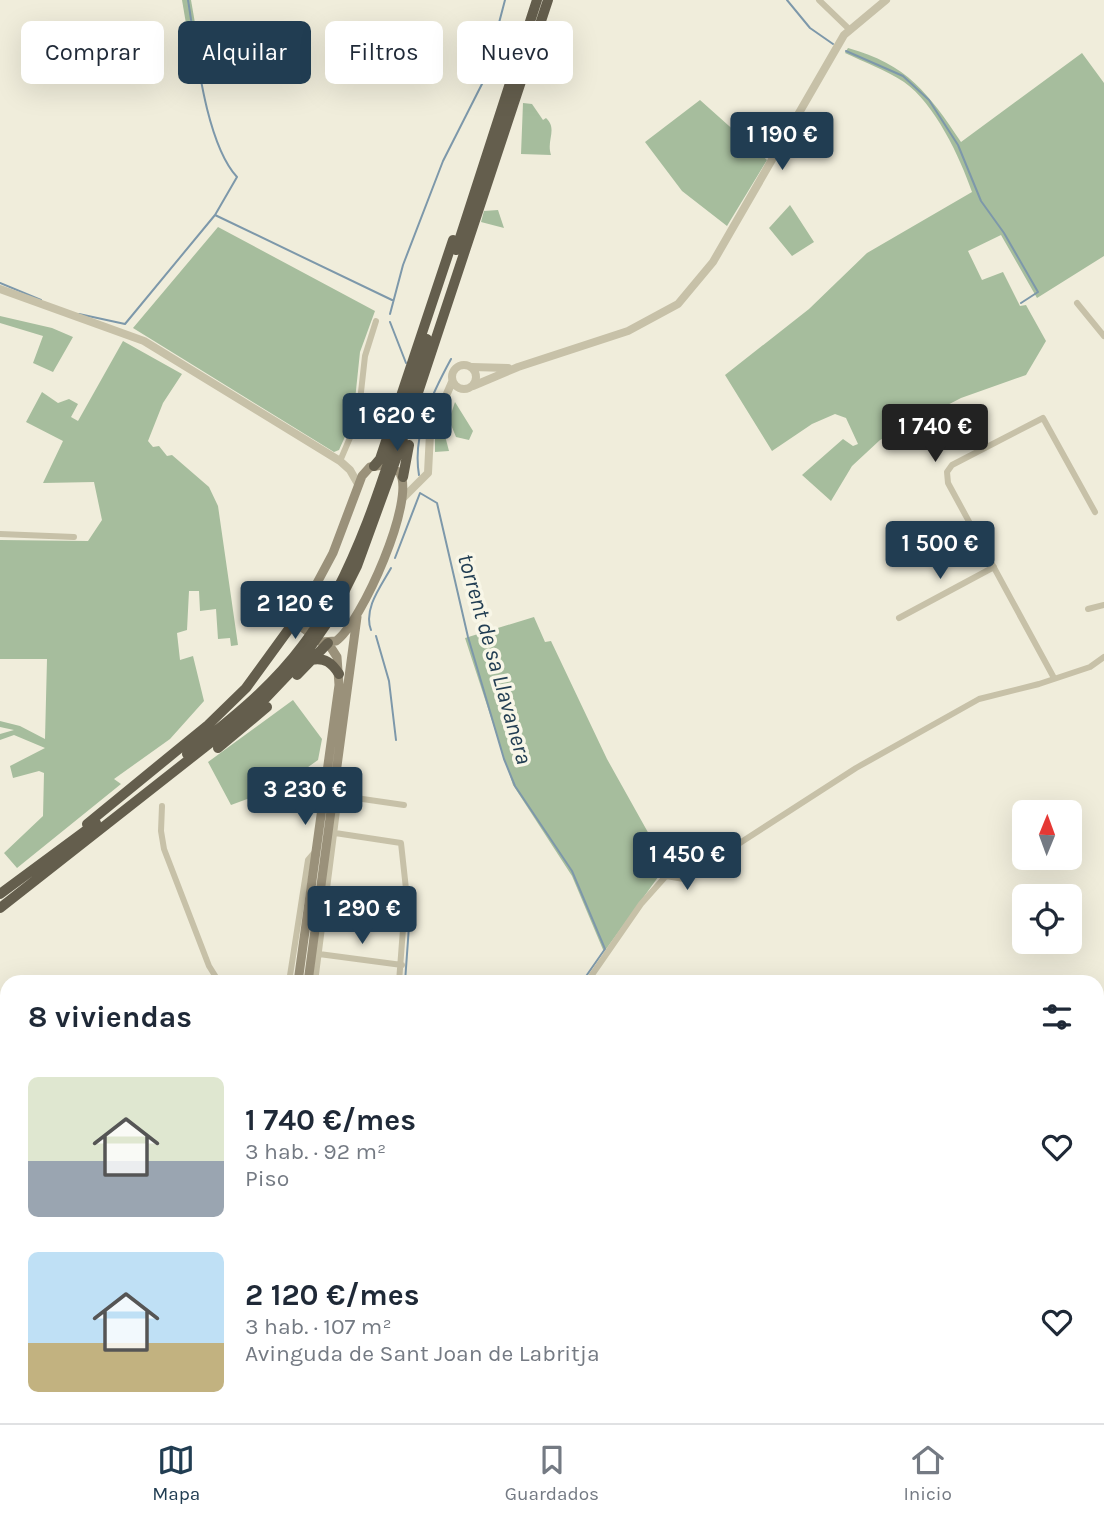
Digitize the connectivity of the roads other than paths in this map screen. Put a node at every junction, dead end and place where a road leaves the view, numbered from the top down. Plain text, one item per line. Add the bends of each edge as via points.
1 (537, 0) edge
2 (548, 0) edge
3 (819, 0) edge
4 (886, 0) edge
5 (877, 3) edge
6 (849, 29) junction
7 (476, 190) junction
8 (475, 221) junction
9 (0, 289) edge
10 (1077, 303) dead end
11 (376, 321) dead end
12 (1104, 336) edge
13 (470, 366) junction
14 (518, 366) junction
15 (453, 382) junction
16 (469, 387) junction
17 (443, 406) junction
18 (394, 455) junction
19 (340, 461) junction
20 (379, 471) junction
21 (404, 478) junction
22 (421, 483) junction
23 (358, 484) junction
24 (403, 498) junction
25 (1095, 512) dead end
26 (0, 534) edge
27 (74, 537) dead end
28 (994, 567) junction
29 (1104, 605) edge
30 (1088, 609) dead end
31 (302, 611) junction
32 (358, 612) junction
33 (899, 618) dead end
34 (328, 643) junction
35 (307, 646) junction
36 (1104, 657) edge
37 (311, 660) junction
38 (339, 674) junction
39 (1054, 678) junction
40 (336, 795) junction
41 (404, 805) dead end
42 (162, 806) dead end
43 (335, 833) junction
44 (317, 849) junction
45 (49, 857) junction
46 (62, 860) junction
47 (0, 894) edge
48 (327, 894) junction
49 (405, 904) junction
50 (0, 908) edge
51 (319, 954) junction
52 (402, 965) junction
53 (215, 975) edge
54 (290, 975) edge
55 (299, 975) edge
56 (309, 975) edge
57 (316, 975) edge
58 (401, 975) edge
59 (592, 975) edge

1 - 7 highway
2 - 8 highway
3 - 6 street
4 - 5 street
5 - 6 street
6 - 14 street via 713,262 690,293 628,331
7 - 18 highway
7 - 20 highway via 460,222
8 - 18 highway
8 - 21 highway via 405,454
9 - 19 street via 131,335
10 - 12 street
11 - 19 street via 365,356 358,419
13 - 14 street
13 - 15 street via 456,368
13 - 16 street via 476,373
14 - 16 street
15 - 16 street via 459,388
15 - 17 street
16 - 17 street
17 - 22 street via 433,422 430,466
18 - 20 highway
19 - 20 street
19 - 23 street
20 - 21 main road via 388,466
20 - 23 main road
20 - 35 highway via 350,562 328,614
21 - 22 street
21 - 24 main road
22 - 24 street
23 - 31 main road via 333,553
24 - 32 main road via 383,559
25 - 28 street via 1043,418 952,465 948,483
26 - 27 street
28 - 33 street
28 - 39 street
29 - 30 street
31 - 34 main road via 303,628
31 - 45 highway via 246,688
32 - 34 main road via 342,636
32 - 40 main road
34 - 37 highway
34 - 38 main road via 337,657
35 - 45 highway via 242,710
35 - 46 highway via 248,715
36 - 39 street via 1090,667
37 - 38 highway via 330,663
37 - 46 highway via 234,736
38 - 44 main road
39 - 59 street via 979,699 856,768 684,879 666,876
40 - 41 street
40 - 43 street
40 - 56 main road
42 - 53 street via 164,849
43 - 48 street
43 - 49 street via 401,843
44 - 54 street via 308,860
44 - 55 main road
45 - 47 highway
46 - 50 highway
48 - 49 street
48 - 51 street
49 - 52 street
51 - 52 street
51 - 57 street
52 - 58 street

